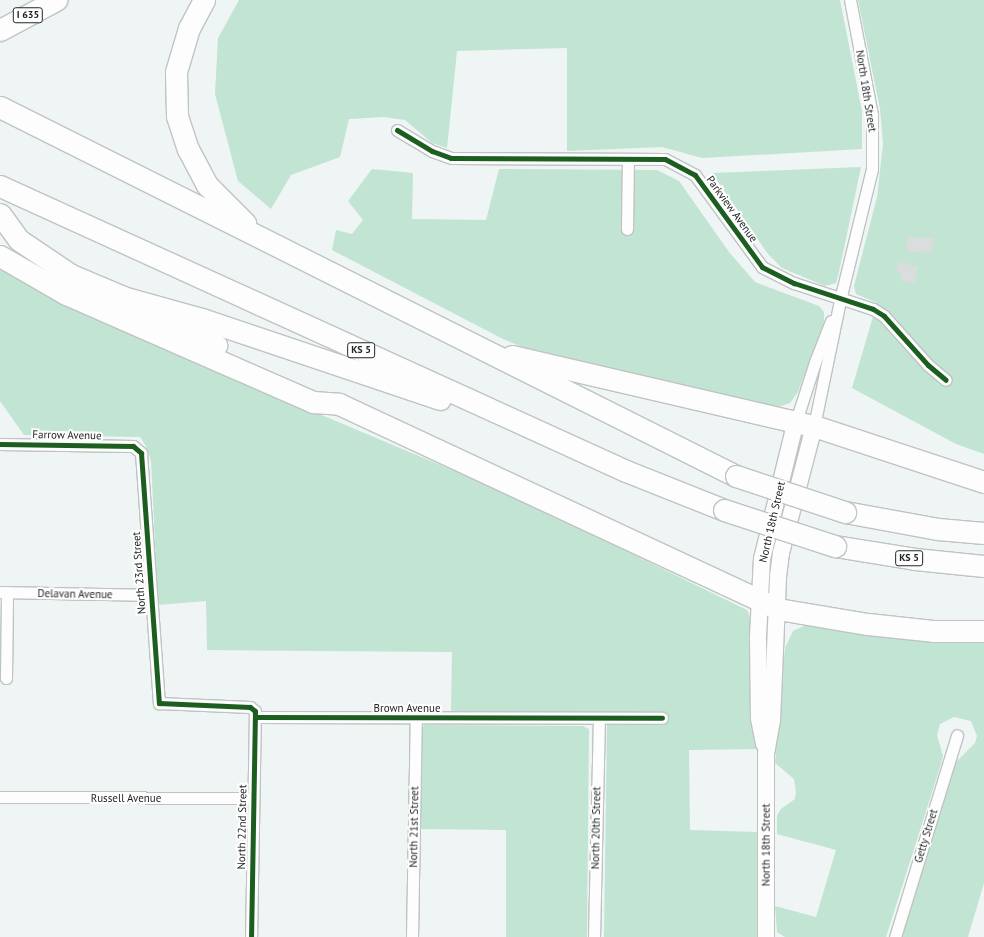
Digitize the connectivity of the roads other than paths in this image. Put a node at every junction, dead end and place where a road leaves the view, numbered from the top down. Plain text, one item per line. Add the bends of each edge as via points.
1 (56, 0) edge
2 (204, 0) edge
3 (850, 0) edge
4 (0, 30) edge
5 (0, 107) edge
6 (398, 130) dead end
7 (628, 159) junction
8 (0, 186) edge
9 (0, 214) edge
10 (627, 229) dead end
11 (256, 235) junction
12 (0, 256) edge
13 (123, 298) junction
14 (840, 300) junction
15 (481, 349) junction
16 (946, 380) dead end
17 (339, 404) junction
18 (805, 424) junction
19 (548, 436) junction
20 (0, 444) edge
21 (133, 446) joint
22 (984, 482) edge
23 (984, 533) edge
24 (984, 566) edge
25 (4, 592) edge
26 (151, 595) junction
27 (768, 605) junction
28 (984, 631) edge
29 (6, 678) dead end
30 (255, 717) junction
31 (416, 718) junction
32 (662, 718) dead end
33 (599, 719) junction
34 (957, 735) dead end
35 (0, 797) edge
36 (252, 798) junction
37 (251, 937) edge
38 (412, 937) edge
39 (594, 937) edge
40 (766, 937) edge
41 (894, 937) edge

1 - 4 highway, I 635
2 - 11 highway via 189,28 176,72 177,116 188,149 207,185
3 - 14 street, North 18th Street via 872,115 873,142 872,169 866,200
5 - 11 highway
6 - 7 street, Parkview Avenue via 432,151 451,158
7 - 10 street
7 - 14 street, Parkview Avenue via 665,160 695,175 762,267 794,283
8 - 19 highway, KS 5
9 - 13 highway via 19,240 71,275
11 - 15 highway
12 - 17 highway via 66,294 313,402
13 - 17 highway
13 - 19 highway via 202,319
14 - 16 street, Parkview Avenue via 873,309 884,316 928,365
14 - 18 street, North 18th Street
14 - 18 street, North 18th Street via 815,362
15 - 18 highway
15 - 23 highway, bridge via 736,476 845,512 938,529
17 - 27 highway
18 - 22 highway
18 - 27 main road, North 18th Street via 762,559
19 - 24 highway, KS 5, bridge via 626,471 724,510 835,546 915,559
20 - 21 street, Farrow Avenue
21 - 26 street, North 23rd Street via 141,452
25 - 26 street, Delavan Avenue
25 - 29 street
26 - 30 street, North 23rd Street via 159,703 250,707 255,711
27 - 28 highway via 868,624 934,631
27 - 40 main road, North 18th Street via 759,718 766,754
30 - 31 street, Brown Avenue
30 - 36 street, North 22nd Street
31 - 33 street, Brown Avenue
31 - 38 street, North 21st Street
32 - 33 street, Brown Avenue
33 - 39 street, North 20th Street
34 - 41 street, Getty Street
35 - 36 street, Russell Avenue
36 - 37 street, North 22nd Street

